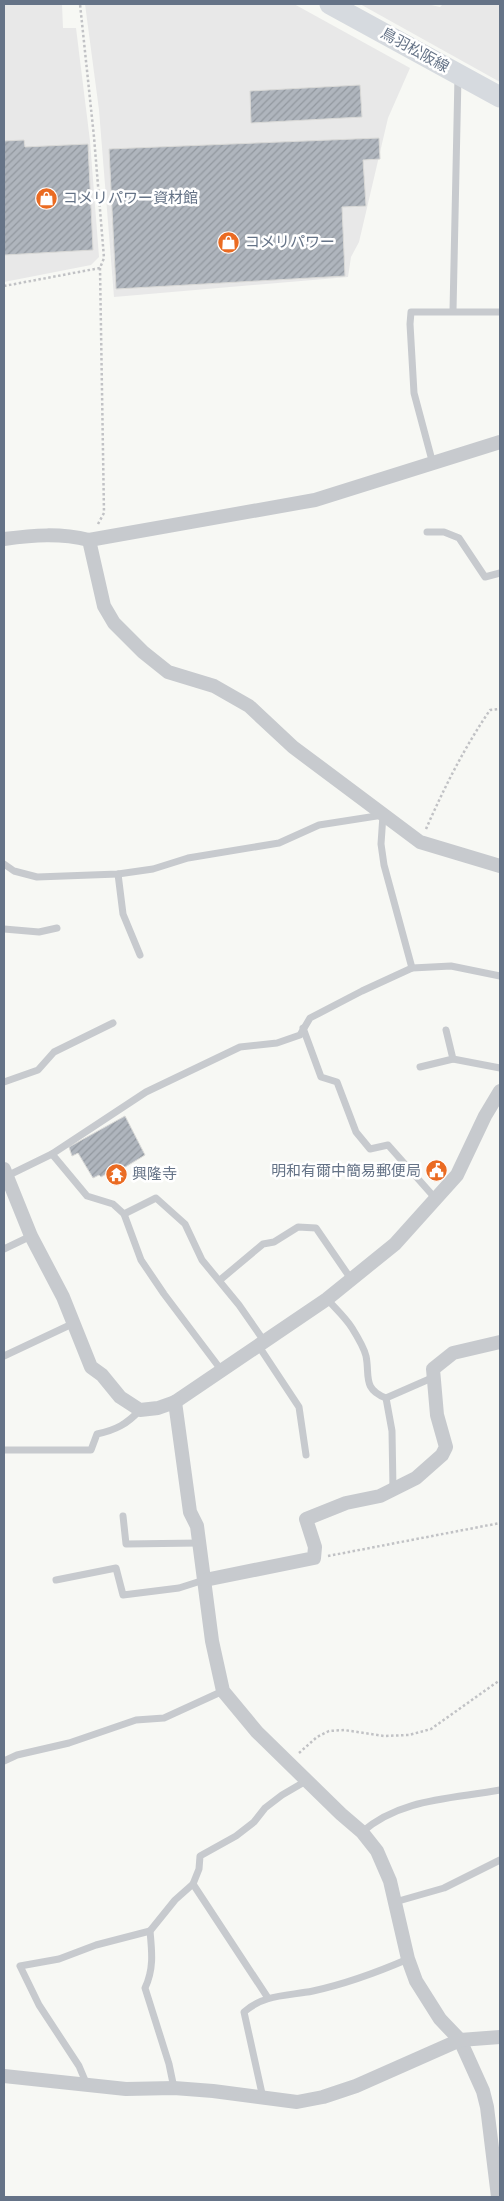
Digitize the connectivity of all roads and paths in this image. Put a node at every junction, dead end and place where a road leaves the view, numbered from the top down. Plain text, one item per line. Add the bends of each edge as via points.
1 (80, 4) edge
2 (330, 4) edge
3 (458, 74) junction
4 (500, 97) edge
5 (100, 268) junction
6 (4, 286) edge
7 (453, 311) junction
8 (500, 312) edge
9 (500, 442) edge
10 (433, 464) junction
11 (427, 532) dead end
12 (4, 539) edge
13 (90, 540) junction
14 (500, 573) edge
15 (500, 709) edge
16 (383, 815) junction
17 (420, 842) junction
18 (4, 864) edge
19 (500, 866) edge
20 (118, 874) junction
21 (57, 928) dead end
22 (4, 929) edge
23 (140, 955) dead end
24 (412, 968) junction
25 (500, 976) edge
26 (113, 1023) dead end
27 (303, 1028) junction
28 (446, 1030) dead end
29 (453, 1059) junction
30 (420, 1067) dead end
31 (500, 1068) edge
32 (4, 1082) edge
33 (500, 1091) edge
34 (52, 1154) junction
35 (5, 1172) edge
36 (435, 1198) junction
37 (124, 1214) junction
38 (31, 1236) junction
39 (4, 1249) edge
40 (351, 1279) junction
41 (220, 1280) junction
42 (327, 1299) junction
43 (72, 1324) junction
44 (500, 1342) edge
45 (261, 1343) junction
46 (4, 1356) edge
47 (222, 1371) junction
48 (435, 1377) junction
49 (386, 1398) junction
50 (175, 1402) junction
51 (140, 1410) junction
52 (4, 1450) edge
53 (306, 1455) dead end
54 (394, 1489) junction
55 (123, 1516) dead end
56 (500, 1523) edge
57 (199, 1543) junction
58 (314, 1558) junction
59 (56, 1580) dead end
60 (205, 1580) junction
61 (500, 1680) edge
62 (223, 1691) junction
63 (4, 1760) edge
64 (288, 1763) junction
65 (306, 1780) junction
66 (500, 1790) edge
67 (362, 1832) junction
68 (500, 1860) edge
69 (193, 1884) junction
70 (394, 1902) junction
71 (150, 1931) junction
72 (408, 1959) junction
73 (268, 1998) junction
74 (500, 2037) edge
75 (460, 2040) junction
76 (4, 2076) edge
77 (88, 2086) junction
78 (174, 2088) junction
79 (263, 2098) junction
80 (498, 2197) edge

1 - 5 path via 104,258
2 - 3 main road, 鳥羽松阪線
3 - 4 main road, 鳥羽松阪線
3 - 7 lane
5 - 6 path
5 - 13 path via 104,513
7 - 8 lane
7 - 10 lane via 411,312 414,393
9 - 10 street
10 - 13 street via 315,500
11 - 14 lane via 444,532 460,538 486,577
12 - 13 street via 38,534
13 - 16 street via 104,606 114,623 143,652 168,672 214,686 249,706 293,747
15 - 17 path via 490,710 473,734
16 - 17 street
16 - 20 lane via 320,825 279,843 188,858 153,870
16 - 24 lane via 381,844 384,864
17 - 19 street
18 - 20 lane via 14,871 38,877
20 - 23 lane via 123,914
21 - 22 lane via 39,932
24 - 25 lane via 451,966
24 - 27 lane via 310,1018
26 - 32 lane via 54,1052 38,1070
27 - 34 lane via 300,1035 277,1043 240,1047 146,1092
27 - 36 lane via 321,1077 337,1082 356,1132 370,1149 388,1145
28 - 29 lane
29 - 30 lane
29 - 31 lane
33 - 36 street via 484,1116 457,1176
34 - 35 lane
34 - 37 lane via 87,1196 113,1204
35 - 38 street
36 - 40 street via 395,1244
37 - 41 lane via 156,1198 185,1224 202,1260
37 - 47 lane via 141,1260
38 - 39 lane
38 - 43 street via 63,1298
40 - 41 lane via 316,1228 298,1227 274,1242 263,1244
40 - 42 street
41 - 45 lane
42 - 45 street
42 - 49 lane via 352,1327 366,1356 370,1386
43 - 46 lane
43 - 51 street via 91,1367 120,1397
44 - 48 street via 453,1353 433,1369
45 - 47 street
45 - 53 lane via 299,1407
47 - 50 street
48 - 49 lane
48 - 54 street via 438,1415 446,1447 442,1455 416,1478
49 - 54 lane via 392,1432
50 - 51 street
50 - 57 street via 190,1512 197,1526
51 - 52 lane via 127,1423 97,1434 91,1450
54 - 58 street via 306,1519 315,1547
55 - 57 lane via 126,1544
56 - 58 path
57 - 60 street
58 - 60 street
59 - 60 lane via 116,1568 123,1595 178,1588
60 - 62 street via 212,1641
61 - 64 path via 431,1729 409,1736 344,1730 329,1732 317,1737
62 - 63 lane via 164,1718 136,1720 69,1743
62 - 64 street
64 - 65 street
65 - 67 street
65 - 69 lane via 265,1808 236,1836 200,1856
66 - 67 lane via 430,1800 397,1810 376,1820
67 - 70 street via 377,1851 390,1881
68 - 70 lane via 444,1888
69 - 71 lane
69 - 73 lane
70 - 72 street
71 - 77 lane via 20,1966 39,2005 79,2066
71 - 78 lane via 152,1966 145,1988
72 - 73 lane via 377,1972 312,1991
72 - 75 street via 426,1999
73 - 79 lane via 244,2012
74 - 75 street
75 - 79 street via 323,2098 296,2102
75 - 80 street via 488,2106
76 - 77 street
77 - 78 street
78 - 79 street

